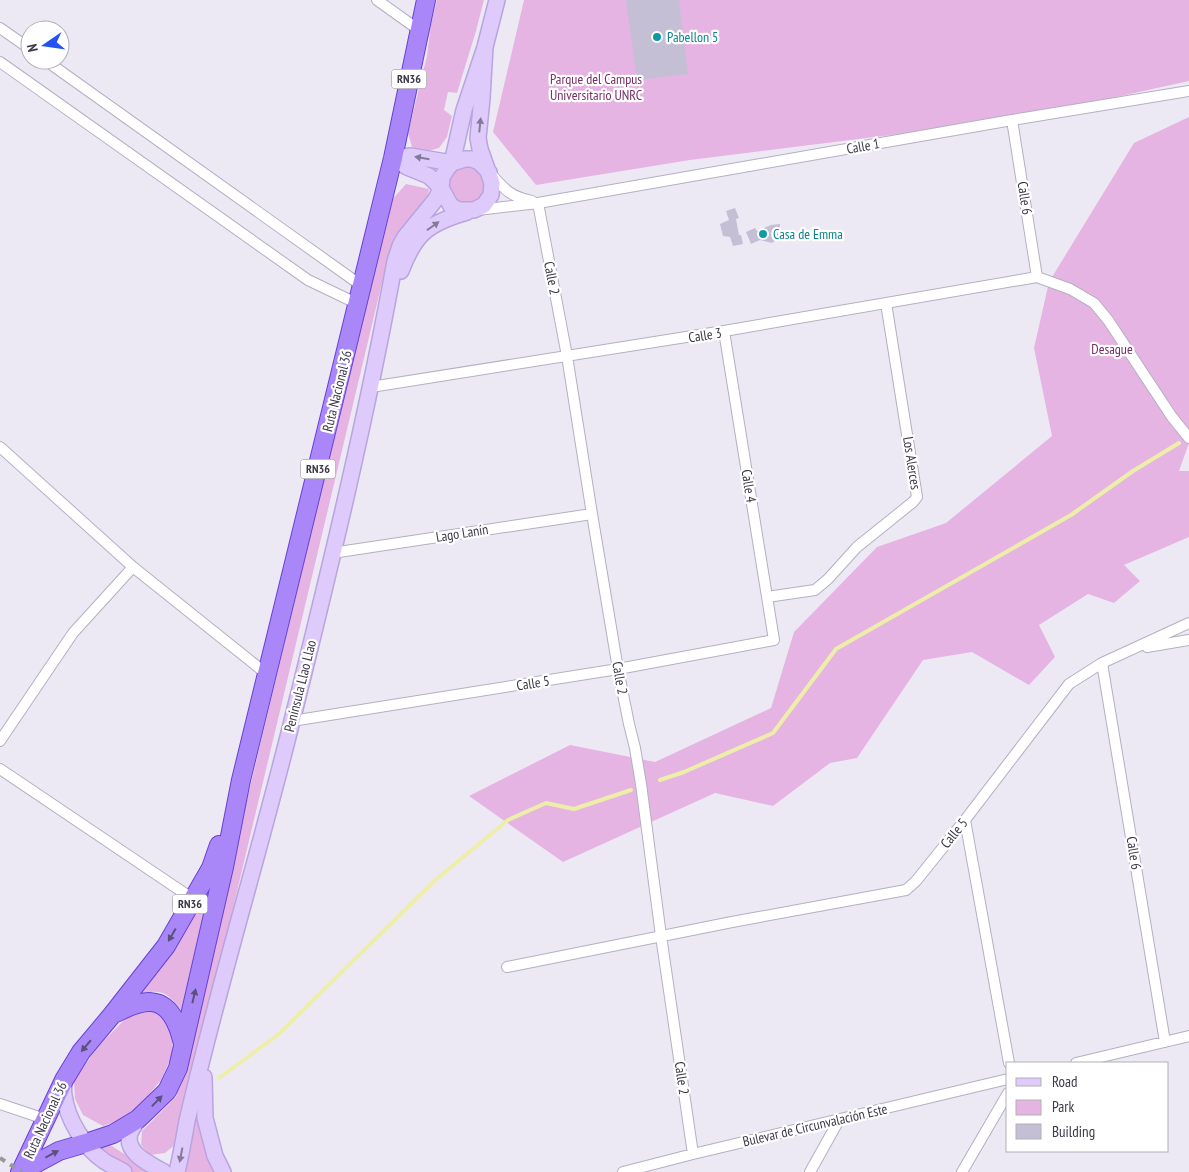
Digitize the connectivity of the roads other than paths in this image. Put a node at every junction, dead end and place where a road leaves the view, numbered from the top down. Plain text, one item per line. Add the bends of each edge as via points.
1 (377, 0) edge
2 (426, 0) edge
3 (497, 0) edge
4 (0, 28) edge
5 (419, 30) junction
6 (20, 42) edge
7 (485, 47) junction
8 (0, 62) edge
9 (59, 70) edge
10 (1189, 91) edge
11 (1012, 120) junction
12 (393, 158) junction
13 (452, 163) junction
14 (489, 172) junction
15 (440, 188) junction
16 (538, 202) junction
17 (474, 210) junction
18 (1037, 276) junction
19 (362, 286) junction
20 (886, 303) junction
21 (358, 304) junction
22 (386, 314) junction
23 (724, 332) junction
24 (567, 356) junction
25 (371, 387) junction
26 (1189, 438) edge
27 (0, 447) edge
28 (592, 514) junction
29 (332, 553) junction
30 (134, 567) junction
31 (767, 597) junction
32 (1189, 623) edge
33 (774, 640) joint
34 (1189, 640) edge
35 (1133, 649) junction
36 (1102, 663) junction
37 (618, 669) junction
38 (268, 675) junction
39 (292, 721) junction
40 (0, 741) edge
41 (0, 769) edge
42 (242, 780) junction
43 (964, 820) junction
44 (193, 899) junction
45 (661, 936) junction
46 (507, 968) dead end
47 (112, 1015) junction
48 (1189, 1036) edge
49 (1165, 1042) junction
50 (183, 1044) junction
51 (203, 1056) junction
52 (1009, 1062) edge
53 (1080, 1062) edge
54 (1006, 1079) edge
55 (64, 1080) junction
56 (1006, 1096) edge
57 (0, 1104) edge
58 (45, 1119) junction
59 (138, 1119) junction
60 (838, 1120) junction
61 (86, 1143) junction
62 (693, 1154) junction
63 (21, 1172) edge
64 (124, 1172) edge
65 (164, 1172) edge
66 (177, 1172) edge
67 (223, 1172) edge
68 (623, 1172) edge
69 (810, 1172) edge
70 (962, 1172) edge

1 - 5 street
2 - 5 highway, Ruta Nacional 36 / RN36
3 - 7 main road
4 - 6 street
5 - 12 highway, Ruta Nacional 36 / RN36
7 - 13 main road via 464,110
14 -> 7 main road via 478,138
8 - 21 street via 308,280
9 - 19 street
10 - 11 street, Calle 1
11 - 16 street, Calle 1
11 - 18 street, Calle 6
13 -> 12 main road via 411,156
12 - 15 main road via 429,176
12 - 19 highway, Ruta Nacional 36 / RN36
13 - 14 main road via 472,159
13 - 15 main road via 442,177
14 - 16 street, Calle 1 via 507,192
14 - 17 main road via 491,195 484,205
15 - 17 main road via 451,206 459,210
15 - 22 main road, Península Llao Llao via 436,200 400,246
16 - 17 street, Calle 1
16 - 24 street, Calle 2
22 -> 17 main road, Península Llao Llao via 407,255 417,239 432,225
18 - 20 street, Calle 3
18 - 26 street via 1094,303
19 - 21 highway, Ruta Nacional 36 / RN36
20 - 23 street, Calle 3
20 - 31 street, Los Alerces via 917,497 857,547 815,590
21 - 38 highway, Ruta Nacional 36 / RN36
22 - 25 main road, Península Llao Llao
23 - 24 street, Calle 3
23 - 31 street, Calle 4
24 - 25 street, Calle 3
24 - 28 street, Calle 2
25 - 29 main road, Península Llao Llao
27 - 30 street
28 - 29 street, Lago Lanín
28 - 37 street, Calle 2
29 - 39 main road, Península Llao Llao
30 - 38 street
30 - 40 street via 73,632
31 - 33 street, Calle 4
32 - 35 street, Calle 5
33 - 37 street, Calle 5
34 - 35 street
35 - 36 street, Calle 5
36 - 43 street, Calle 5 via 1069,684
36 - 49 street, Calle 6
37 - 39 street, Calle 5
37 - 45 street, Calle 2 via 641,784
38 - 42 highway, Ruta Nacional 36 / RN36
39 - 51 main road, Península Llao Llao
41 - 44 street
42 - 44 highway, Ruta Nacional 36 / RN36 via 211,868
50 -> 42 highway, Ruta Nacional 36 / RN36
43 - 45 street, Calle 5 via 906,890
43 - 52 street
44 -> 47 highway, Ruta Nacional 36 / RN36 via 166,946
45 - 46 street, Calle 5
45 - 62 street, Calle 2
47 - 50 highway, RN36 via 132,1005 156,1002 172,1014
47 -> 55 highway, Ruta Nacional 36 / RN36 via 81,1052
48 - 49 street
49 - 53 street
59 -> 50 highway, Ruta Nacional 36 / RN36 via 167,1091 178,1068
51 -> 66 main road, Península Llao Llao
51 - 67 main road, Península Llao Llao via 205,1118 215,1156
54 - 60 street, Bulevar de Circunvalación Este
55 - 58 highway, Ruta Nacional 36 / RN36
55 - 61 main road via 66,1106
56 - 70 street
57 - 58 street
58 - 63 highway, Ruta Nacional 36 / RN36
59 - 61 highway, Ruta Nacional 36 / RN36 via 113,1134
59 - 65 main road via 130,1131 132,1149 138,1157
60 - 62 street, Bulevar de Circunvalación Este
60 - 69 street
63 -> 61 highway, Ruta Nacional 36 / RN36 via 59,1151
61 - 64 main road via 103,1160
62 - 68 street, Bulevar de Circunvalación Este

